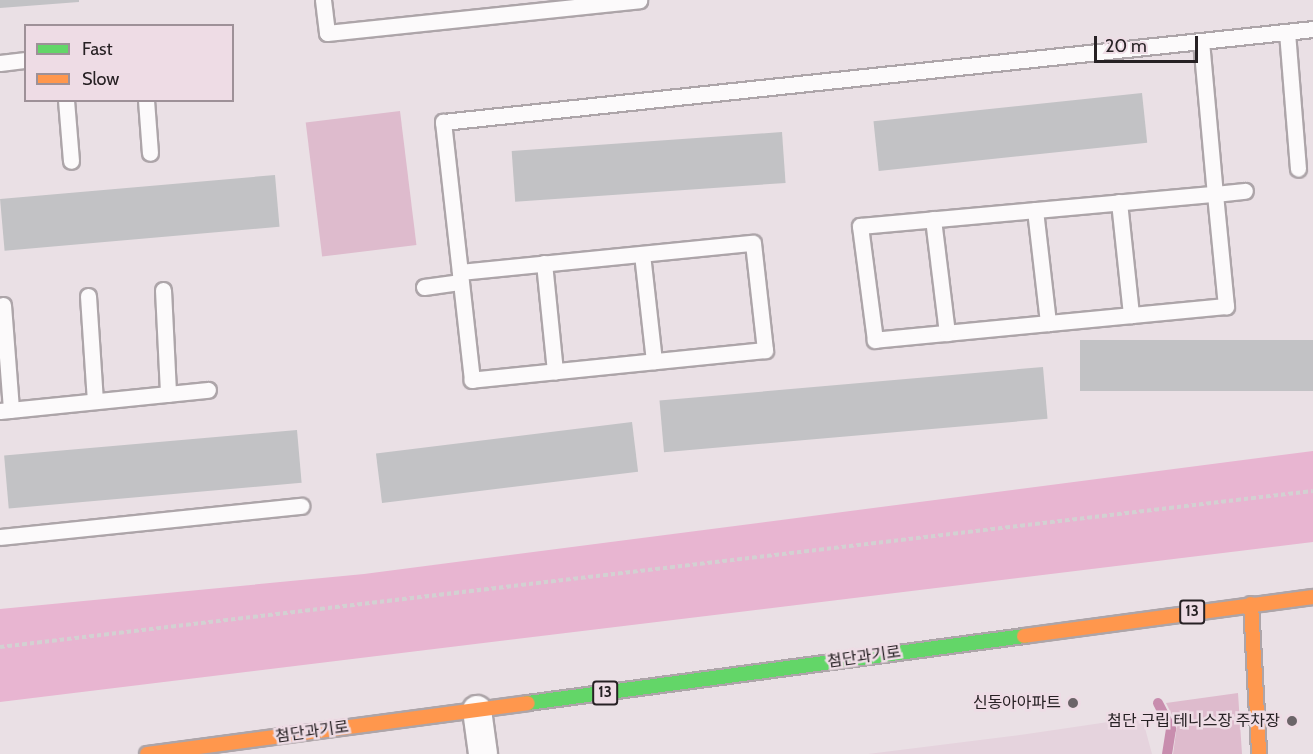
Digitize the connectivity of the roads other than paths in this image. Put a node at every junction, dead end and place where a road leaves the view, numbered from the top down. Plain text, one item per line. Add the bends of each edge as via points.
1 (323, 0) edge
2 (639, 0) edge
3 (1313, 29) edge
4 (1287, 32) junction
5 (1201, 41) junction
6 (24, 60) edge
7 (0, 63) edge
8 (66, 102) edge
9 (146, 102) edge
10 (150, 153) dead end
11 (71, 161) dead end
12 (1298, 169) dead end
13 (1245, 191) dead end
14 (1215, 194) junction
15 (1119, 202) junction
16 (1035, 210) junction
17 (933, 219) junction
18 (642, 254) junction
19 (544, 263) junction
20 (461, 277) junction
21 (424, 287) dead end
22 (163, 290) dead end
23 (88, 296) dead end
24 (3, 305) dead end
25 (1131, 315) junction
26 (1048, 323) junction
27 (947, 333) junction
28 (654, 361) junction
29 (555, 371) junction
30 (208, 390) dead end
31 (168, 394) junction
32 (95, 401) junction
33 (5, 410) edge
34 (301, 506) dead end
35 (0, 537) edge
36 (1313, 597) edge
37 (1251, 604) junction
38 (477, 710) junction
39 (147, 754) edge
40 (483, 754) edge
41 (1259, 754) edge

1 - 2 lane via 327,33
3 - 4 lane
4 - 5 lane
4 - 12 lane
5 - 14 lane
5 - 20 lane via 443,122
6 - 7 lane
8 - 11 lane
9 - 10 lane
13 - 14 lane
14 - 15 lane
14 - 25 lane via 1226,306
15 - 16 lane
15 - 25 lane
16 - 17 lane
16 - 26 lane
17 - 27 lane
17 - 27 lane via 860,226 875,340
18 - 19 lane
18 - 28 lane
18 - 28 lane via 753,243 765,350
19 - 20 lane
19 - 29 lane
20 - 21 lane
20 - 29 lane via 472,380
22 - 31 lane
23 - 32 lane
24 - 33 lane
25 - 26 lane
26 - 27 lane
28 - 29 lane
30 - 31 lane
31 - 32 lane
32 - 33 lane
34 - 35 lane
36 - 37 main road, 첨단과기로 / 13
37 - 38 main road, 첨단과기로 / 13
37 - 41 main road
38 - 39 main road, 첨단과기로 / 13
38 - 40 street

